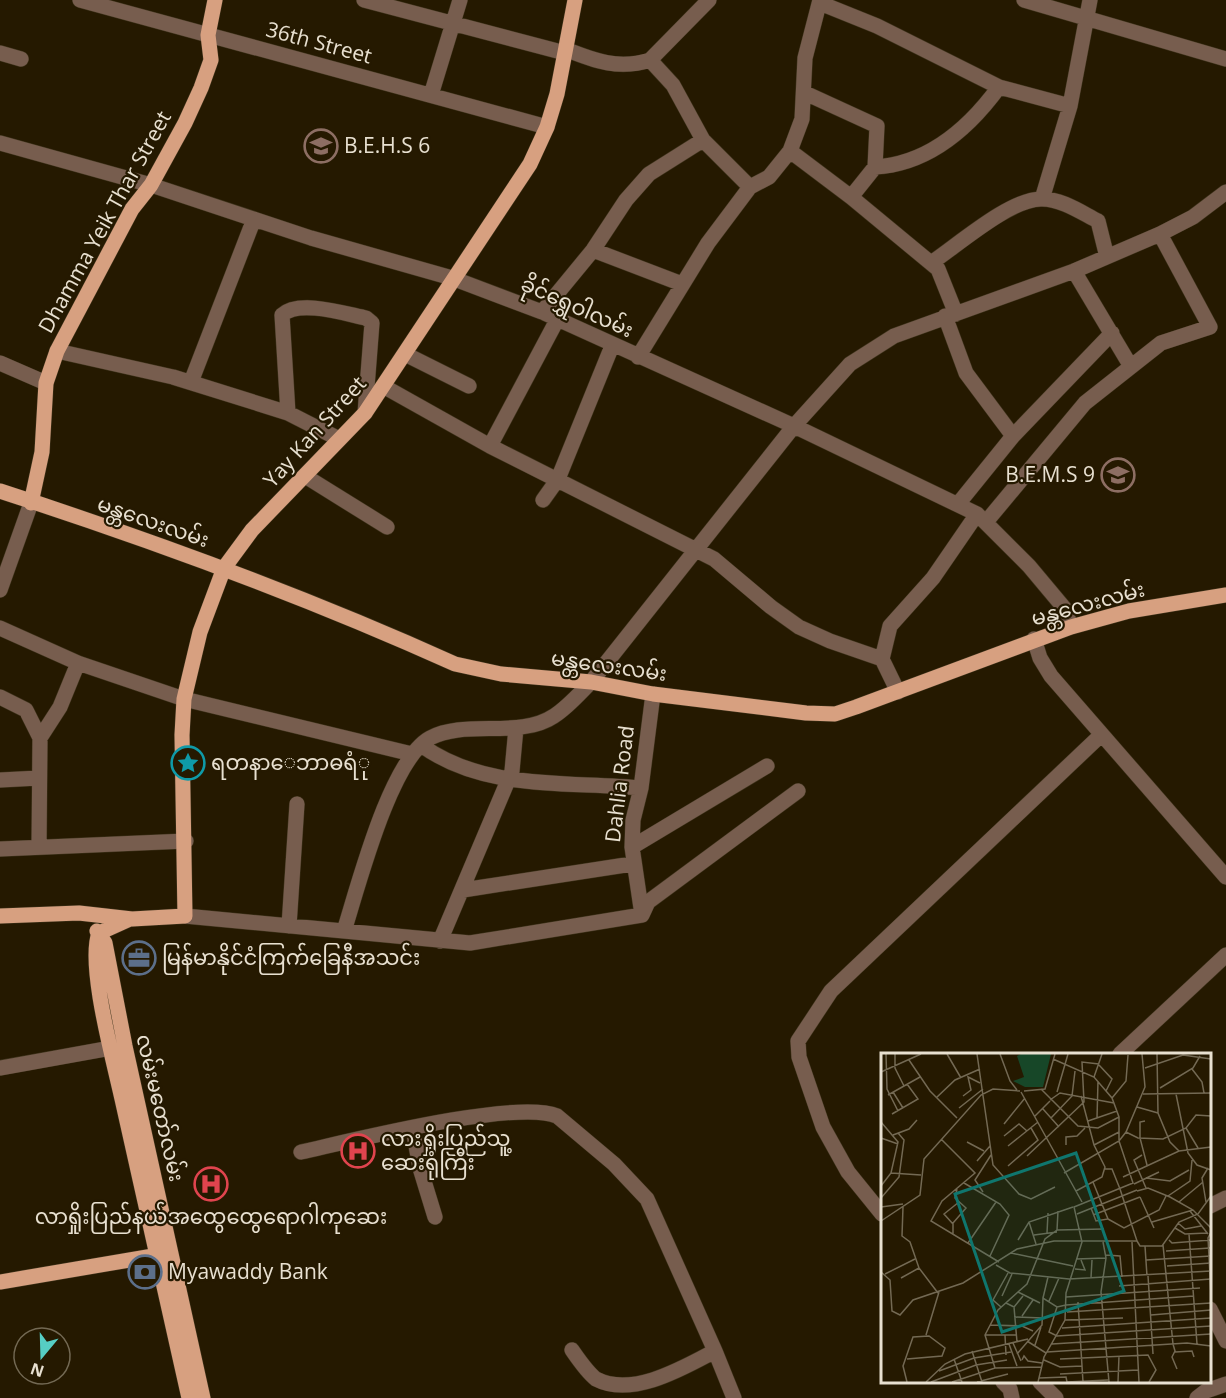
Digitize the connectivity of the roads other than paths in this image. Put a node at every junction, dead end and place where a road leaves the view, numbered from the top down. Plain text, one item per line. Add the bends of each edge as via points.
1 (80, 0) edge
2 (215, 0) edge
3 (364, 0) edge
4 (460, 0) edge
5 (576, 0) edge
6 (709, 0) edge
7 (1024, 0) edge
8 (1090, 0) edge
9 (820, 1) edge
10 (1086, 20) junction
11 (453, 25) junction
12 (208, 35) junction
13 (565, 51) junction
14 (0, 53) edge
15 (21, 59) dead end
16 (1226, 59) edge
17 (650, 60) junction
18 (999, 87) junction
19 (805, 93) junction
20 (431, 95) junction
21 (1070, 106) junction
22 (547, 127) junction
23 (704, 140) junction
24 (0, 143) edge
25 (790, 152) junction
26 (875, 167) junction
27 (151, 185) junction
28 (750, 187) junction
29 (1226, 192) edge
30 (851, 197) junction
31 (1042, 199) junction
32 (254, 219) junction
33 (1160, 234) junction
34 (594, 250) junction
35 (1107, 257) junction
36 (931, 263) junction
37 (1074, 270) junction
38 (452, 278) junction
39 (682, 284) junction
40 (542, 312) junction
41 (951, 315) junction
42 (557, 320) junction
43 (1112, 333) junction
44 (612, 346) junction
45 (57, 351) junction
46 (405, 354) junction
47 (638, 357) junction
48 (0, 363) edge
49 (1130, 365) junction
50 (191, 382) junction
51 (46, 383) junction
52 (383, 386) junction
53 (470, 386) dead end
54 (288, 413) junction
55 (365, 413) junction
56 (794, 426) junction
57 (1013, 436) junction
58 (339, 439) junction
59 (490, 446) junction
60 (305, 476) junction
61 (558, 478) junction
62 (0, 491) edge
63 (543, 500) dead end
64 (31, 502) junction
65 (958, 504) junction
66 (981, 518) junction
67 (387, 527) dead end
68 (696, 549) junction
69 (224, 568) junction
70 (0, 590) edge
71 (1226, 595) edge
72 (1071, 627) junction
73 (0, 628) edge
74 (1034, 639) junction
75 (882, 659) junction
76 (78, 663) junction
77 (591, 682) junction
78 (898, 692) junction
79 (653, 694) junction
80 (0, 698) edge
81 (184, 699) junction
82 (516, 728) junction
83 (1101, 735) junction
84 (40, 738) junction
85 (416, 749) junction
86 (767, 766) dead end
87 (39, 778) junction
88 (509, 779) junction
89 (0, 780) edge
90 (641, 788) junction
91 (798, 791) dead end
92 (297, 804) dead end
93 (186, 841) junction
94 (39, 847) junction
95 (632, 847) junction
96 (0, 849) edge
97 (632, 864) junction
98 (1226, 877) edge
99 (463, 890) junction
100 (79, 913) junction
101 (642, 915) junction
102 (0, 916) edge
103 (185, 916) junction
104 (132, 919) junction
105 (289, 926) junction
106 (344, 931) junction
107 (99, 933) junction
108 (440, 941) junction
109 (1226, 955) edge
110 (118, 1046) junction
111 (1121, 1053) edge
112 (0, 1068) edge
113 (413, 1129) junction
114 (301, 1152) dead end
115 (1226, 1198) edge
116 (1211, 1205) edge
117 (879, 1206) edge
118 (435, 1217) dead end
119 (164, 1254) junction
120 (0, 1282) edge
121 (1217, 1314) edge
122 (1226, 1341) edge
123 (572, 1350) dead end
124 (715, 1351) junction
125 (1005, 1383) edge
126 (1041, 1383) edge
127 (1226, 1384) edge
128 (192, 1389) edge
129 (203, 1398) edge
130 (734, 1398) edge
131 (1012, 1398) edge
132 (1056, 1398) edge
133 (1197, 1398) edge

1 - 12 street, 36th Street
2 - 12 main road, Dhamma Yeik Thar Street
3 - 11 street
4 - 11 street
5 - 13 main road, Yay Kan Street
6 - 17 street
7 - 10 street
8 - 10 street
9 - 18 street
9 - 19 street via 805,58
10 - 16 street
10 - 21 street
11 - 13 street
11 - 20 street
12 - 20 street, 36th Street
12 - 27 main road, Dhamma Yeik Thar Street via 211,60 201,88
13 - 17 street via 603,64 632,66
13 - 22 main road, Yay Kan Street
14 - 15 street
17 - 23 street via 673,85
18 - 21 street
18 - 26 street via 981,112 946,143 897,166
19 - 25 street via 802,119
19 - 26 street via 876,126
20 - 22 street, 36th Street
21 - 31 street
22 - 38 main road, Yay Kan Street via 530,164
23 - 28 street
23 - 34 street via 649,174 626,200
24 - 27 street, ခိုင်ရွှေဝါလမ်း
25 - 28 street via 769,177
25 - 30 street
26 - 30 street
27 - 32 street, ခိုင်ရွှေဝါလမ်း
27 - 45 main road, Dhamma Yeik Thar Street via 132,209
28 - 39 street
29 - 33 street via 1193,217
30 - 36 street
31 - 35 street via 1064,204 1098,221
31 - 36 street via 1010,207
32 - 38 street, ခိုင်ရွှေဝါလမ်း
32 - 50 street
33 - 35 street
33 - 49 street via 1210,327 1161,343
34 - 39 street
34 - 40 street
35 - 37 street
36 - 41 street via 938,269
37 - 41 street
37 - 43 street
38 - 40 street, ခိုင်ရွှေဝါလမ်း
38 - 46 main road, Yay Kan Street
39 - 47 street
40 - 42 street, ခိုင်ရွှေဝါလမ်း
41 - 56 street via 894,336 850,364
41 - 57 street via 966,373
42 - 44 street, ခိုင်ရွှေဝါလမ်း
42 - 59 street
43 - 49 street
43 - 57 street
44 - 47 street, ခိုင်ရွှေဝါလမ်း
44 - 61 street
45 - 50 street
45 - 51 main road, Dhamma Yeik Thar Street
46 - 52 main road, Yay Kan Street
46 - 53 street
47 - 56 street, ခိုင်ရွှေဝါလမ်း
48 - 51 street
49 - 66 street via 1085,403
50 - 54 street
51 - 64 main road, Dhamma Yeik Thar Street via 42,452
52 - 55 main road, Yay Kan Street
52 - 59 street
54 - 55 street via 282,315 314,308 366,318 372,323
54 - 58 street
55 - 58 main road, Yay Kan Street
56 - 65 street, ခိုင်ရွှေဝါလမ်း
56 - 68 street
57 - 65 street
58 - 60 main road, Yay Kan Street
59 - 61 street
60 - 67 street
60 - 69 main road, Yay Kan Street via 252,531
61 - 63 street
61 - 68 street
62 - 64 main road, မန္တလေးလမ်း
64 - 69 main road, မန္တလေးလမ်း
64 - 70 street
65 - 66 street, ခိုင်ရွှေဝါလမ်း
66 - 72 street, ခိုင်ရွှေဝါလမ်း via 1065,609
66 - 75 street via 890,626
68 - 75 street via 799,627
68 - 77 street
69 - 77 main road, မန္တလေးလမ်း via 455,664 501,674
69 - 81 main road, Yay Kan Street via 200,632
71 - 72 main road, မန္တလေးလမ်း via 1129,611
72 - 74 main road, မန္တလေးလမ်း
73 - 76 street
74 - 78 main road, မန္တလေးလမ်း
74 - 83 street via 1051,676
75 - 78 street
76 - 81 street
76 - 84 street via 60,707
77 - 79 main road, မန္တလေးလမ်း
77 - 82 street via 554,717
78 - 79 main road, မန္တလေးလမ်း via 835,714
79 - 90 street, Dahlia Road
80 - 84 street via 26,710
81 - 85 street
81 - 93 main road, Yay Kan Street
82 - 85 street via 459,730 431,737
82 - 88 street
83 - 98 street
83 - 117 street via 831,991 798,1041 799,1057 823,1127 848,1172
84 - 87 street
85 - 88 street via 460,768
85 - 106 street via 378,826
86 - 95 street
87 - 89 street
87 - 94 street
88 - 90 street
88 - 99 street
90 - 95 street, Dahlia Road via 633,820
91 - 101 street via 648,902
92 - 105 street
93 - 94 street
93 - 103 main road, Yay Kan Street
94 - 96 street
95 - 97 street, Dahlia Road
97 - 99 street
97 - 101 street, Dahlia Road
99 - 108 street
100 - 102 main road
100 - 104 main road
100 - 107 main road
101 - 108 street via 470,943
103 - 104 main road
103 - 105 street
104 - 107 main road
105 - 106 street
106 - 108 street
107 - 110 main road, လမ်းမတော်လမ်း via 94,945 95,961
109 - 111 street
110 - 112 street
110 - 119 main road, လမ်းမတော်လမ်း
113 - 114 street
113 - 118 street
113 - 124 street via 509,1112 557,1116 614,1164 647,1199
115 - 116 street
119 - 120 main road
119 - 128 main road, လမ်းမတော်လမ်း
121 - 122 street
123 - 124 street via 596,1380 626,1390 651,1385
124 - 130 street
125 - 131 street
126 - 132 street
127 - 133 street
128 - 129 main road, လမ်းမတော်လမ်း

